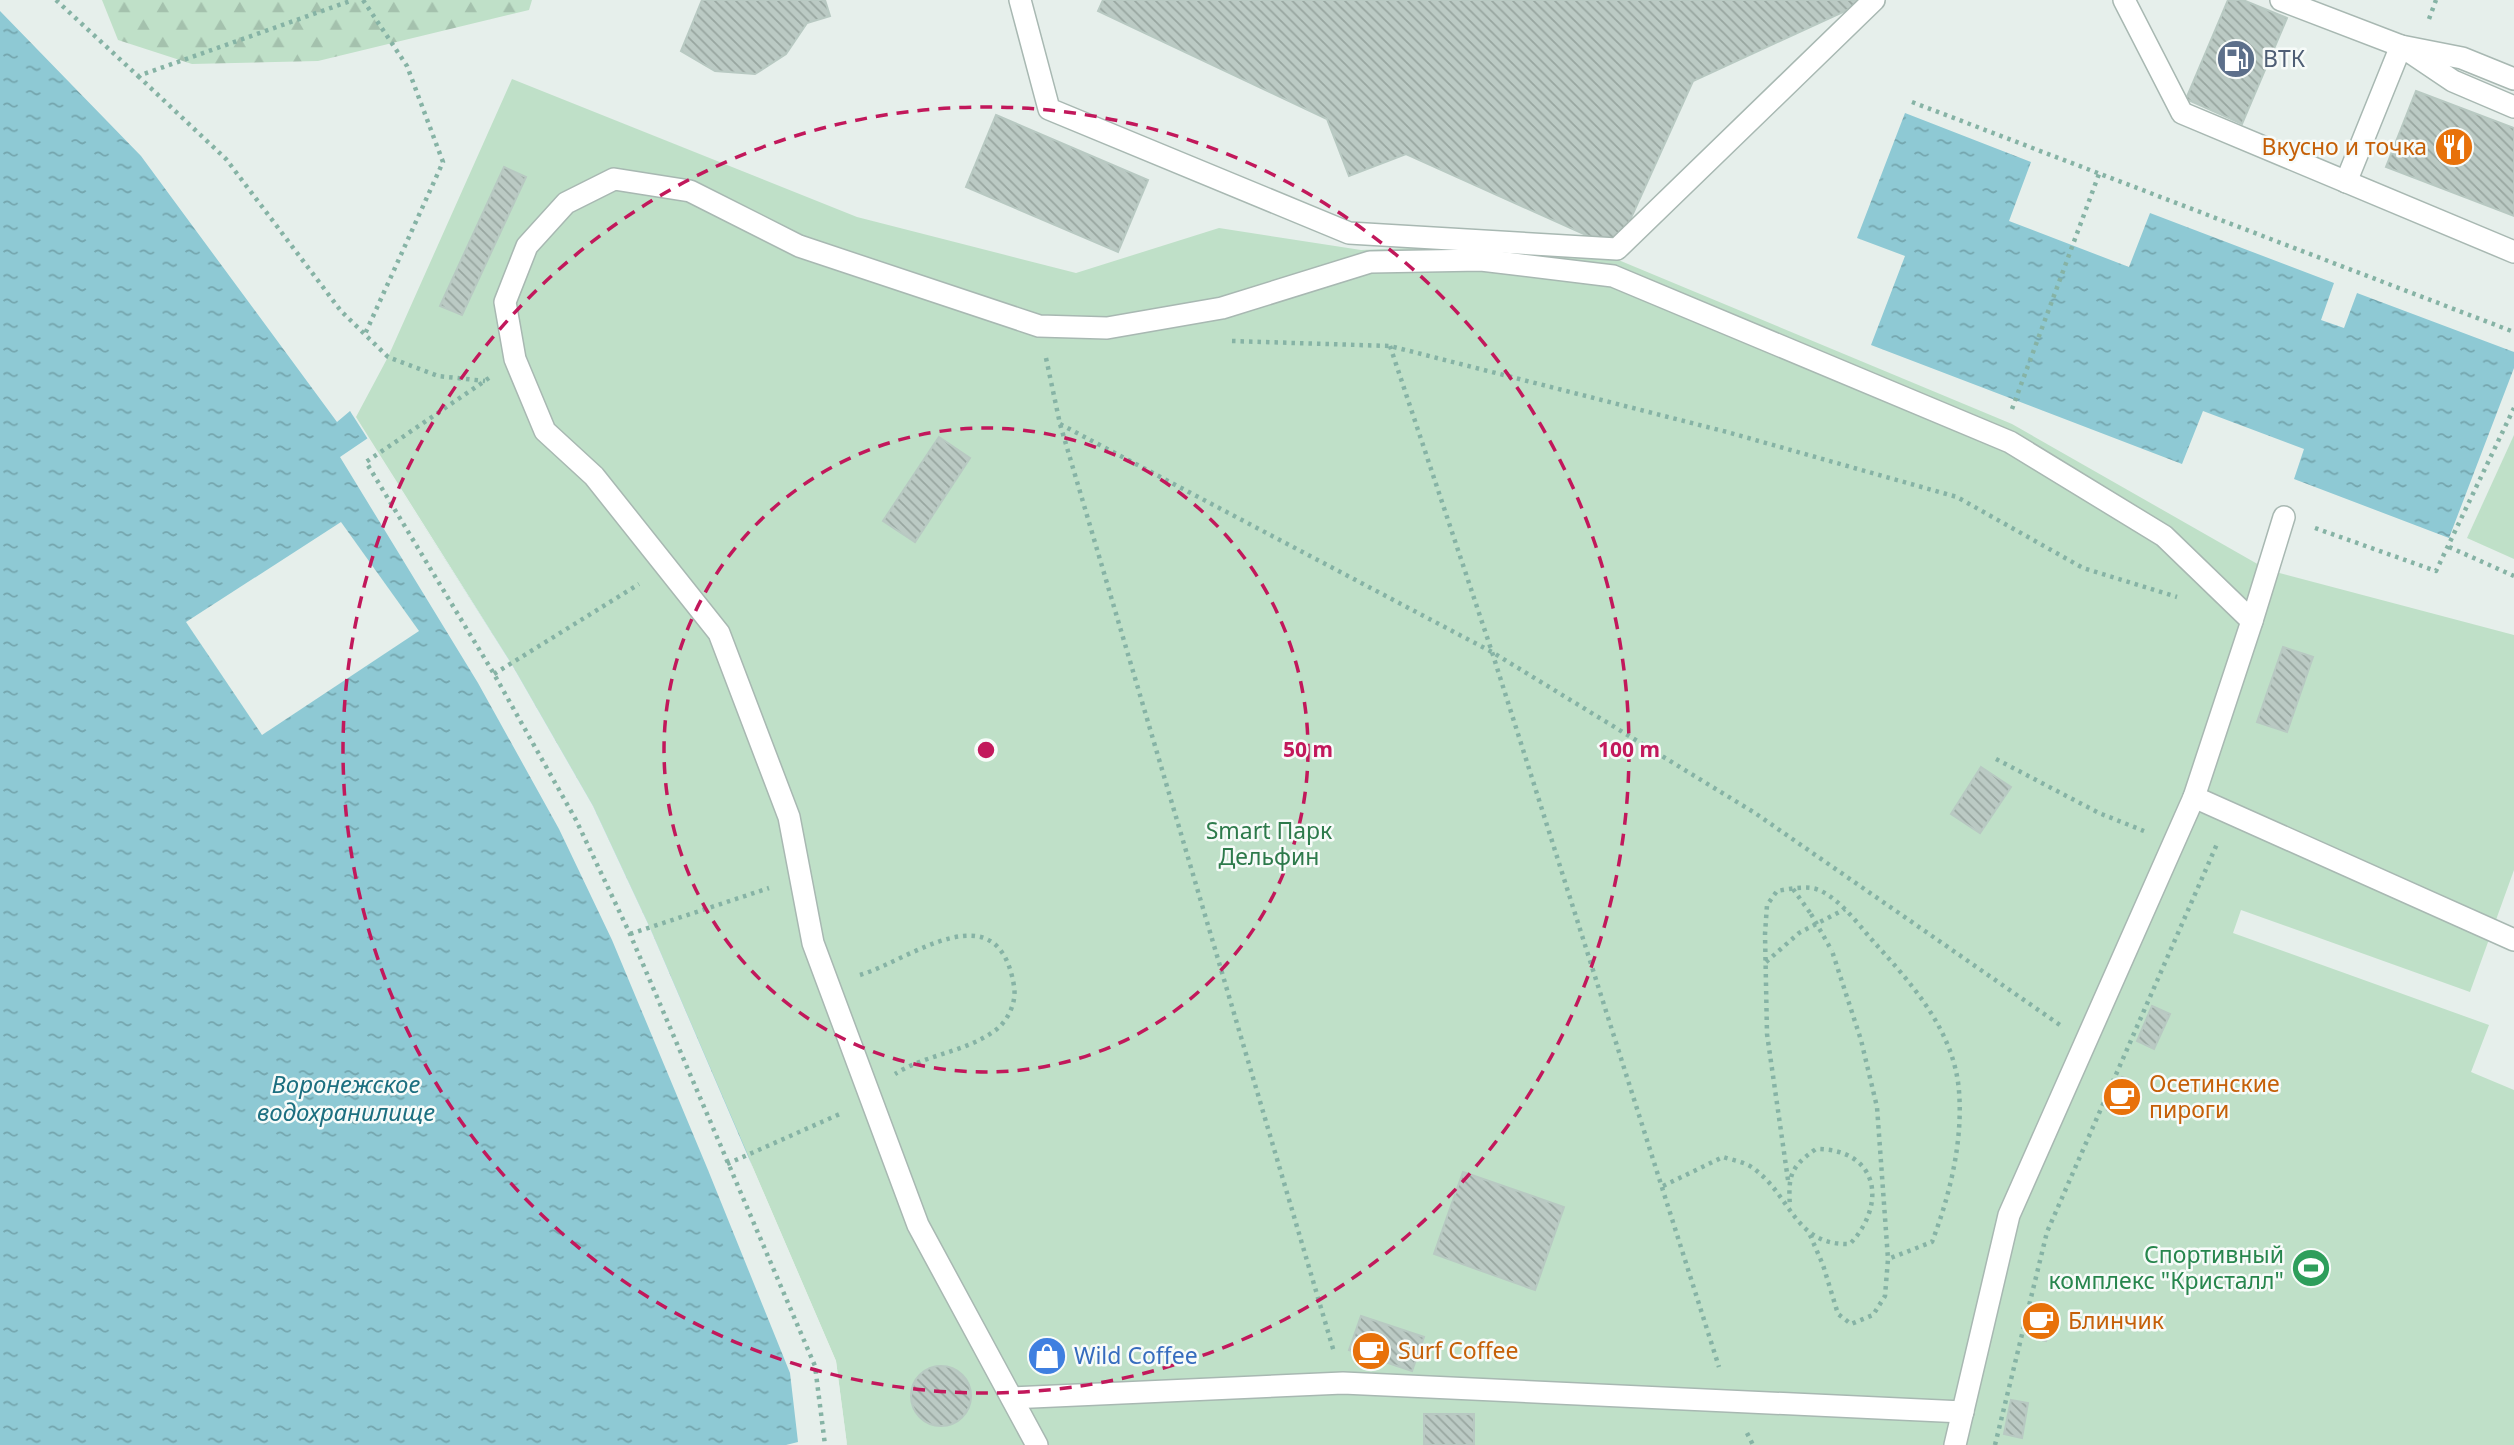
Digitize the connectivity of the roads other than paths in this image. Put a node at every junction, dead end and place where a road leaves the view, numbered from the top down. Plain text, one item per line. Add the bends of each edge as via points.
1 (1020, 0) edge
2 (1874, 0) edge
3 (2123, 0) edge
4 (2281, 0) edge
5 (2401, 46) junction
6 (2514, 79) edge
7 (2514, 107) edge
8 (2346, 182) junction
9 (2512, 251) edge
10 (2284, 517) road end
11 (2252, 621) junction
12 (2194, 797) junction
13 (2514, 940) edge
14 (1012, 1398) junction
15 (1963, 1412) junction
16 (1037, 1445) edge
17 (1955, 1445) edge

1 - 2 lane via 1049,109 1349,233 1617,249
3 - 8 lane via 2182,113
4 - 5 lane
5 - 6 lane via 2462,58
5 - 7 lane via 2453,82
5 - 8 lane
8 - 9 lane
10 - 11 lane
11 - 12 lane
11 - 14 lane via 2164,536 2010,442 1613,276 1481,260 1370,262 1222,308 1107,328 1039,326 799,246 690,191 614,179 565,203 527,246 505,302 515,359 545,431 594,476 719,633 789,817 813,943 918,1225
12 - 13 lane
12 - 15 lane via 2009,1215
14 - 15 lane via 1343,1383
14 - 16 lane
15 - 17 lane

